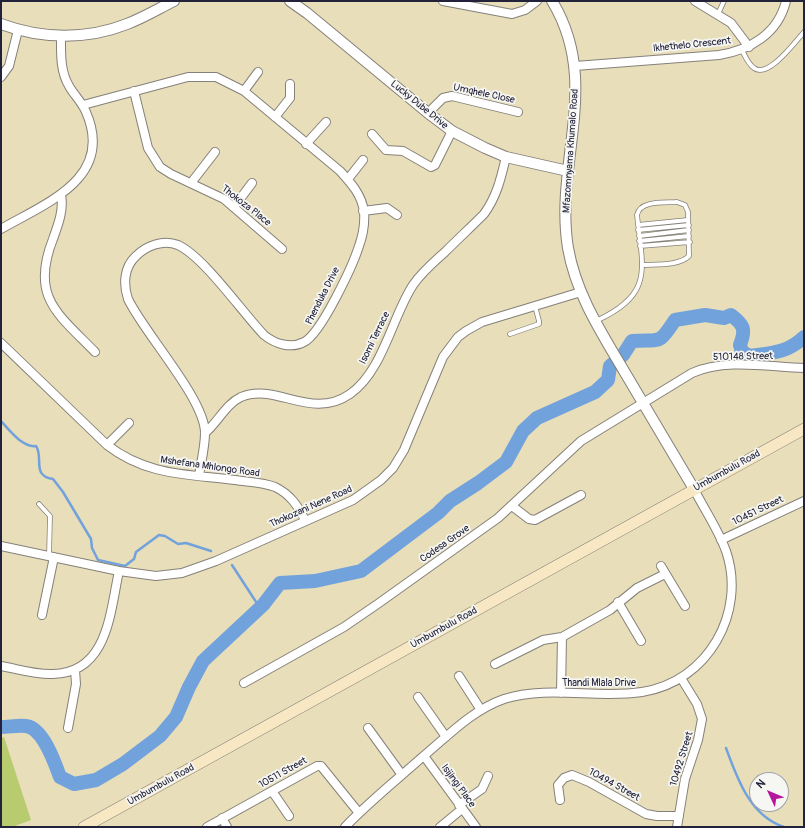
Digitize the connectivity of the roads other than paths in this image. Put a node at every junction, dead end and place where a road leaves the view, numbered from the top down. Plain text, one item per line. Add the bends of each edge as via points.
1 (174, 1) edge
2 (290, 1) edge
3 (443, 1) edge
4 (537, 1) edge
5 (552, 1) edge
6 (695, 1) edge
7 (724, 1) edge
8 (786, 1) edge
9 (718, 14) junction
10 (1, 24) edge
11 (18, 30) junction
12 (804, 32) edge
13 (61, 36) junction
14 (746, 48) junction
15 (575, 66) junction
16 (258, 72) dead end
17 (1, 77) edge
18 (290, 84) dead end
19 (134, 90) junction
20 (244, 91) junction
21 (83, 105) junction
22 (518, 112) dead end
23 (428, 113) junction
24 (275, 117) junction
25 (326, 122) dead end
26 (452, 131) junction
27 (372, 134) dead end
28 (306, 144) junction
29 (215, 152) dead end
30 (506, 157) junction
31 (363, 160) dead end
32 (568, 171) junction
33 (348, 179) junction
34 (191, 183) junction
35 (252, 183) dead end
36 (61, 195) junction
37 (234, 207) junction
38 (363, 211) junction
39 (397, 215) dead end
40 (688, 222) junction
41 (638, 227) junction
42 (1, 229) edge
43 (689, 230) junction
44 (639, 236) junction
45 (690, 236) junction
46 (690, 242) junction
47 (640, 244) junction
48 (282, 248) dead end
49 (642, 266) junction
50 (581, 292) junction
51 (535, 305) junction
52 (595, 322) junction
53 (510, 334) dead end
54 (1, 342) edge
55 (95, 352) dead end
56 (804, 368) edge
57 (643, 403) junction
58 (129, 423) dead end
59 (804, 429) edge
60 (205, 433) junction
61 (107, 445) junction
62 (199, 476) junction
63 (694, 489) junction
64 (581, 494) dead end
65 (804, 501) edge
66 (39, 504) dead end
67 (512, 506) junction
68 (305, 520) junction
69 (721, 540) junction
70 (1, 546) edge
71 (51, 557) junction
72 (661, 566) dead end
73 (119, 570) junction
74 (666, 574) junction
75 (618, 602) junction
76 (685, 606) dead end
77 (42, 615) dead end
78 (562, 637) junction
79 (641, 641) dead end
80 (495, 664) dead end
81 (1, 666) edge
82 (76, 670) junction
83 (460, 676) dead end
84 (681, 678) junction
85 (244, 683) dead end
86 (561, 693) junction
87 (418, 697) dead end
88 (481, 710) junction
89 (68, 728) dead end
90 (368, 728) dead end
91 (446, 737) junction
92 (424, 756) junction
93 (402, 775) junction
94 (488, 776) dead end
95 (272, 791) junction
96 (560, 800) dead end
97 (461, 807) junction
98 (359, 813) junction
99 (289, 816) dead end
100 (679, 816) junction
101 (222, 818) junction
102 (84, 827) edge
103 (206, 827) edge
104 (227, 827) edge
105 (345, 827) edge
106 (440, 827) edge
107 (476, 827) edge
108 (677, 827) edge

1 - 13 street via 114,29
2 - 23 street, Lucky Dube Drive
3 - 4 street via 512,14 525,10
5 - 15 street, Mfazomnyama Khumalo Road via 565,26
6 - 9 street
7 - 9 lane
8 - 14 street, Ikhethelo Crescent via 777,22 764,37
9 - 14 street via 731,23
10 - 11 street
11 - 13 street
11 - 17 street via 10,66
12 - 14 lane via 766,70 753,68
13 - 21 street via 64,76
14 - 15 street, Ikhethelo Crescent via 718,54
15 - 32 street, Mfazomnyama Khumalo Road via 576,94
16 - 20 street
18 - 24 street via 290,98
19 - 20 street, Phenduka Drive via 199,75 216,76
19 - 21 street, Phenduka Drive
19 - 34 street, Thokoza Place via 143,131 152,156 165,170
20 - 24 street, Phenduka Drive
21 - 36 street via 90,125 91,152 79,178
22 - 23 street, Umqhele Close via 452,96 444,98
23 - 26 street, Lucky Dube Drive
24 - 28 street, Phenduka Drive
25 - 28 street
26 - 27 street via 435,165 431,167 403,151 386,150
26 - 30 street, Lucky Dube Drive
28 - 33 street, Phenduka Drive
29 - 34 street
30 - 32 street, Lucky Dube Drive
30 - 60 street, Isomi Terrace via 500,183 491,204 484,214 418,278 370,372 358,387 343,398 322,404 268,395 249,395 232,403
31 - 33 street
32 - 50 street, Mfazomnyama Khumalo Road via 568,247
33 - 38 street, Phenduka Drive via 358,194
34 - 37 street, Thokoza Place via 215,193
35 - 37 street
36 - 42 street
36 - 55 street via 61,215 47,257 46,291 58,314
37 - 48 street, Thokoza Place
38 - 39 street via 387,208
38 - 60 street, Phenduka Drive via 364,225 359,247 326,316 314,334 296,345 278,343 264,335 192,254 176,245 152,245 131,261 125,283 128,299 195,402
40 - 41 lane
40 - 41 lane via 687,209 682,203 661,203 646,205 640,209 637,215
40 - 43 lane
41 - 44 lane
43 - 44 lane
43 - 45 lane
44 - 47 lane
45 - 46 lane
45 - 47 lane
46 - 47 lane
46 - 49 lane via 691,253 685,259
47 - 49 lane
49 - 52 lane via 642,274 632,298 620,309
50 - 51 street, Thokozani Nene Road
50 - 52 street, Mfazomnyama Khumalo Road
51 - 53 lane via 538,324
51 - 68 street, Thokozani Nene Road via 482,322 458,337 437,369 404,450 393,468 363,494
52 - 57 street, Mfazomnyama Khumalo Road
54 - 61 street, Mshefana Mhlongo Road
56 - 57 street, 510148 Street via 742,365 711,367 692,373
57 - 63 street, Mfazomnyama Khumalo Road
57 - 67 street, Codesa Grove via 581,441
58 - 61 street
59 - 63 main road, Umbumbulu Road
60 - 62 street, Phenduka Drive
61 - 62 street, Mshefana Mhlongo Road via 126,458 148,468
62 - 68 street, Mshefana Mhlongo Road via 273,486 293,500
63 - 69 street, Thandi Mlala Drive
63 - 102 main road, Umbumbulu Road
64 - 67 street via 535,520 529,519
65 - 69 street, 10451 Street
66 - 71 lane via 50,516
67 - 85 street, Codesa Grove via 485,528 344,626
68 - 73 street, Thokozani Nene Road via 196,569 156,576
69 - 84 street, Thandi Mlala Drive via 726,551 731,579 729,612 712,649 696,667
70 - 71 street, Thokozani Nene Road
71 - 73 street, Thokozani Nene Road
71 - 77 street
72 - 74 street
73 - 82 street via 102,642 92,657
74 - 75 street via 644,584
74 - 76 street
75 - 78 street via 602,615
75 - 79 street
78 - 80 street via 543,640
78 - 86 street
81 - 82 street via 51,674
82 - 89 street
83 - 88 street
84 - 86 street, Thandi Mlala Drive via 642,692
84 - 100 street, 10492 Street via 697,704 702,718 698,740 685,779
86 - 88 street, Thandi Mlala Drive via 517,696
87 - 91 street
88 - 91 street, Thandi Mlala Drive
90 - 93 street
91 - 92 street, Thandi Mlala Drive
92 - 93 street, Thandi Mlala Drive
92 - 97 street, Isijingi Place
93 - 98 street, Thandi Mlala Drive
94 - 97 street via 482,789
95 - 98 street, 10511 Street via 320,766
95 - 99 street
95 - 101 street, 10511 Street
96 - 100 street, 10494 Street via 558,784 572,775 646,814
97 - 106 street
97 - 107 street, Isijingi Place
98 - 105 street, Thandi Mlala Drive
100 - 108 street, 10492 Street
101 - 103 street, 10511 Street
101 - 104 street

